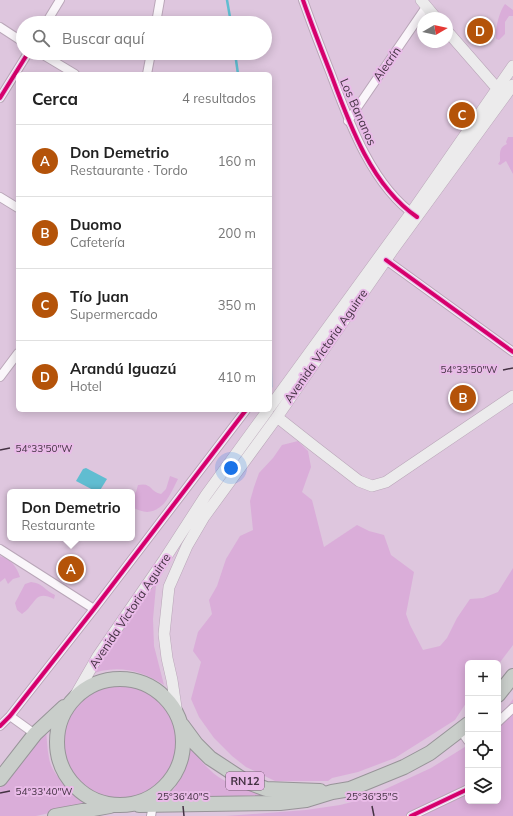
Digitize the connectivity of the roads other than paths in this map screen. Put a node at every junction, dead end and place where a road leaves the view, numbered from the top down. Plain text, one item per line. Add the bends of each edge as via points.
1 (60, 0) edge
2 (160, 0) edge
3 (302, 0) edge
4 (424, 4) edge
5 (431, 12) edge
6 (50, 16) edge
7 (157, 16) edge
8 (0, 27) edge
9 (16, 37) edge
10 (453, 38) edge
11 (24, 60) edge
12 (52, 60) edge
13 (150, 60) edge
14 (513, 66) edge
15 (16, 72) edge
16 (16, 72) edge
17 (72, 72) edge
18 (147, 72) edge
19 (513, 85) edge
20 (501, 93) junction
21 (0, 98) edge
22 (348, 121) junction
23 (0, 197) edge
24 (16, 207) edge
25 (414, 215) junction
26 (386, 260) junction
27 (513, 352) edge
28 (16, 355) edge
29 (1, 373) edge
30 (513, 396) edge
31 (272, 404) edge
32 (272, 409) edge
33 (244, 412) edge
34 (270, 412) edge
35 (0, 549) edge
36 (94, 609) junction
37 (513, 676) edge
38 (501, 691) edge
39 (72, 699) junction
40 (513, 708) edge
41 (10, 716) junction
42 (179, 718) junction
43 (501, 719) edge
44 (0, 726) edge
45 (465, 733) edge
46 (35, 734) junction
47 (0, 779) edge
48 (465, 790) edge
49 (332, 792) junction
50 (114, 805) junction
51 (152, 806) edge
52 (55, 816) edge
53 (411, 816) edge

1 - 6 street
2 - 7 street
3 - 22 street, Los Bananos
4 - 5 main road
4 - 22 street, Alecrín
8 - 9 street
10 - 20 main road
11 - 15 street
12 - 17 street
13 - 18 street
14 - 20 main road, Avenida Victoria Aguirre
16 - 21 street
19 - 20 main road, Avenida Victoria Aguirre
20 - 25 main road, Avenida Victoria Aguirre
22 - 25 street, Los Bananos via 384,185 402,206
23 - 24 street
25 - 26 main road, Avenida Victoria Aguirre
25 - 31 main road, Avenida Victoria Aguirre
26 - 27 street
26 - 32 main road, Avenida Victoria Aguirre
28 - 29 street
30 - 34 main road via 386,482 372,486 359,481
33 - 36 street
34 - 39 main road, Avenida Victoria Aguirre via 206,495
34 - 42 main road, Avenida Victoria Aguirre via 187,546 169,587 164,634
35 - 36 street
36 - 41 street
37 - 38 highway
39 - 42 highway, RN12 via 101,680 131,679 145,683 158,691 169,701
39 - 46 highway, RN12
39 - 50 highway, RN12 via 61,716 57,733 57,750 61,766 70,781 82,793 97,801
40 - 43 street
41 - 44 street
41 - 46 street
42 - 49 highway, RN12 via 196,744 210,758 246,781 266,789
42 - 51 highway, RN12 via 183,751 179,765
45 - 49 highway, RN12 via 404,767 350,789
46 - 47 highway, RN12
48 - 53 street
49 - 51 highway, RN12 via 306,800 280,803
50 - 51 highway, RN12
50 - 52 highway, RN12

